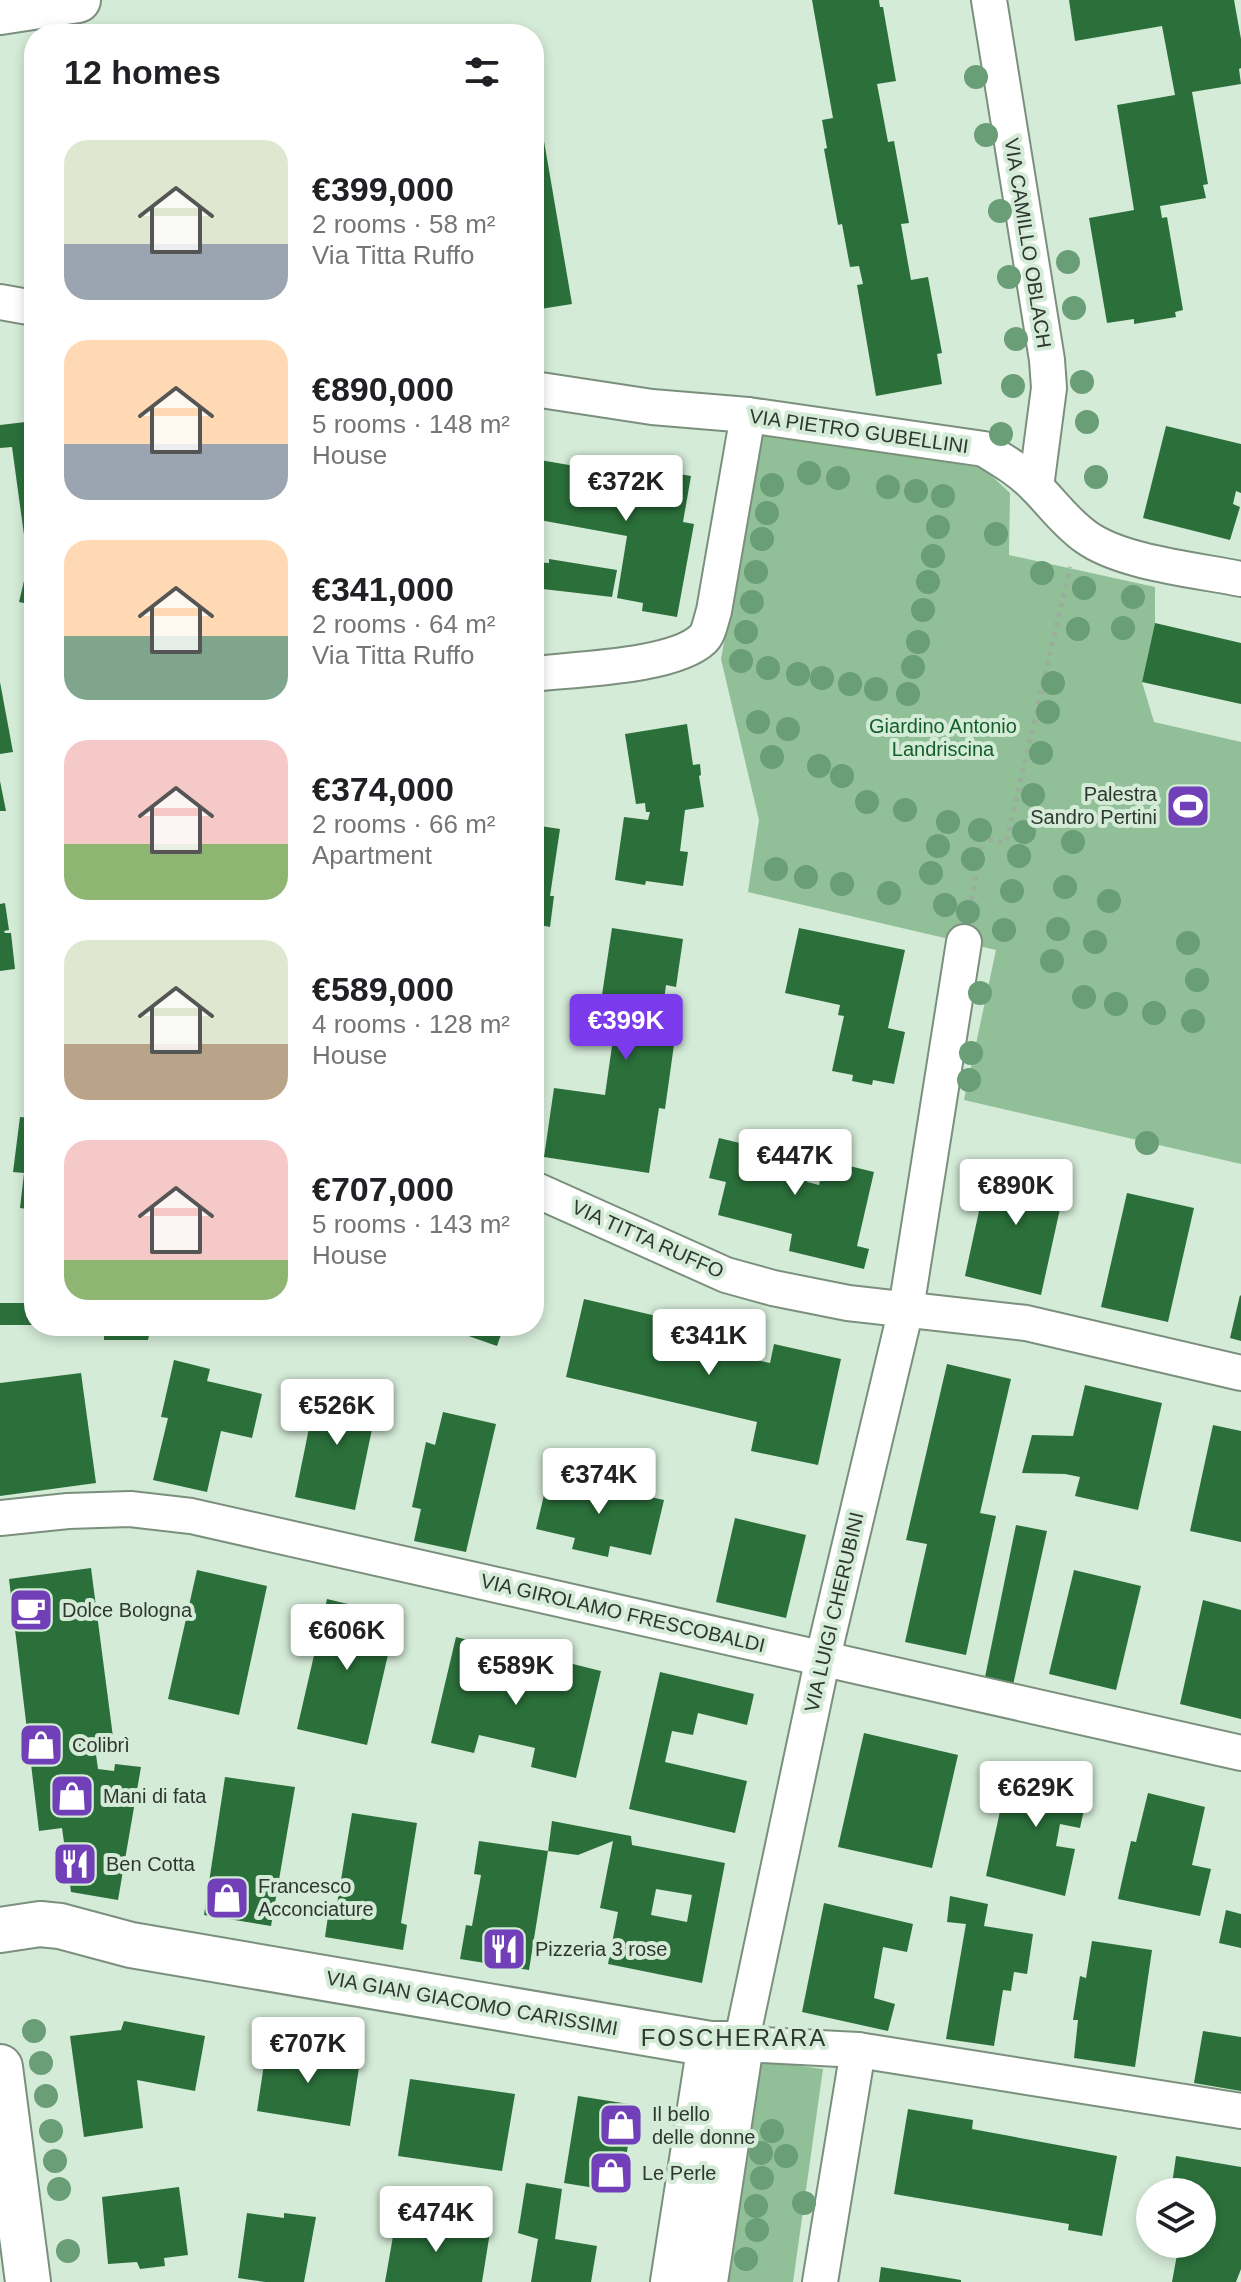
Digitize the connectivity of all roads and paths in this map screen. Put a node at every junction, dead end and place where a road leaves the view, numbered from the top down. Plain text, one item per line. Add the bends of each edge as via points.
1 (78, 0) edge
2 (989, 0) edge
3 (0, 12) edge
4 (0, 302) edge
5 (24, 306) edge
6 (544, 391) edge
7 (748, 415) junction
8 (1036, 487) junction
9 (1076, 530) junction
10 (1241, 579) edge
11 (544, 673) edge
12 (964, 942) joint
13 (544, 1193) edge
14 (906, 1309) junction
15 (1241, 1373) edge
16 (0, 1518) edge
17 (823, 1657) junction
18 (1241, 1753) edge
19 (0, 1930) edge
20 (0, 1936) edge
21 (131, 1945) junction
22 (726, 2044) junction
23 (858, 2050) junction
24 (0, 2067) edge
25 (1241, 2111) edge
26 (28, 2282) edge
27 (673, 2282) edge
28 (705, 2282) edge
29 (820, 2282) edge

1 - 3 street
2 - 8 street, VIA CAMILLO OBLACH via 1047,360 1049,388
4 - 5 street
6 - 7 street, VIA PIETRO GUBELLINI
7 - 8 street, VIA PIETRO GUBELLINI via 984,449
7 - 11 street via 706,637 666,658
8 - 9 street, VIA PIETRO GUBELLINI
9 - 10 street, VIA PIETRO GUBELLINI via 1120,554
9 - 12 path via 1006,843 982,838
12 - 14 street, VIA LUIGI CHERUBINI
13 - 14 street, VIA TITTA RUFFO via 726,1275 848,1303
14 - 15 street, VIA TITTA RUFFO via 1026,1323
14 - 17 street, VIA LUIGI CHERUBINI
16 - 17 street, VIA GIROLAMO FRESCOBALDI via 130,1509 191,1516
17 - 18 street, VIA GIROLAMO FRESCOBALDI
17 - 22 street, VIA LUIGI CHERUBINI
19 - 21 street, VIA GIAN GIACOMO CARISSIMI via 60,1926
20 - 21 street, VIA GIAN GIACOMO CARISSIMI
21 - 22 street, VIA GIAN GIACOMO CARISSIMI
22 - 23 street, VIA GIAN GIACOMO CARISSIMI
22 - 27 street, VIA LUIGI CHERUBINI
22 - 28 street, VIA LUIGI CHERUBINI
23 - 25 street, VIA GIAN GIACOMO CARISSIMI
23 - 29 street
24 - 26 street

